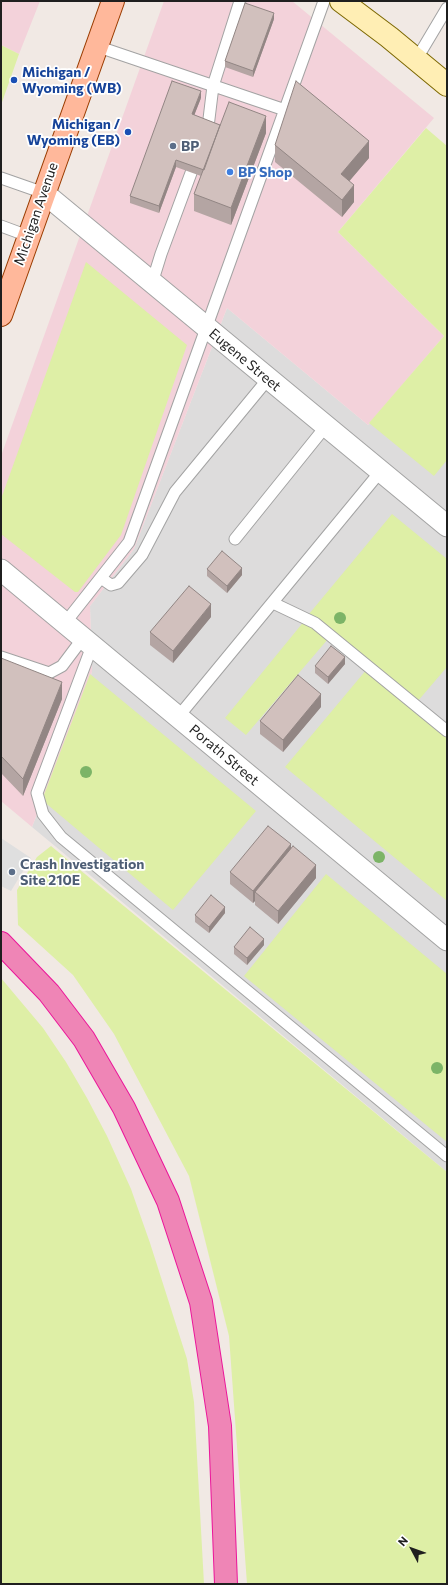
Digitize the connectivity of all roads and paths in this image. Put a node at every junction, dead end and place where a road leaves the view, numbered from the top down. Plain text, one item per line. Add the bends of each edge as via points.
1 (113, 1) edge
2 (240, 1) edge
3 (324, 1) edge
4 (349, 4) edge
5 (447, 8) edge
6 (96, 46) junction
7 (416, 60) junction
8 (447, 85) edge
9 (213, 86) junction
10 (285, 110) junction
11 (208, 127) edge
12 (191, 173) edge
13 (1, 178) edge
14 (44, 193) junction
15 (1, 226) edge
16 (28, 236) junction
17 (152, 283) junction
18 (1, 315) edge
19 (207, 328) junction
20 (268, 379) junction
21 (326, 426) junction
22 (380, 472) junction
23 (447, 526) edge
24 (235, 539) dead end
25 (1, 570) edge
26 (101, 578) junction
27 (273, 603) junction
28 (65, 623) junction
29 (88, 642) junction
30 (1, 657) edge
31 (178, 717) junction
32 (447, 731) edge
33 (447, 940) edge
34 (1, 943) edge
35 (447, 1156) edge
36 (226, 1584) edge

1 - 6 main road, Michigan Avenue
2 - 9 lane
3 - 10 lane
4 - 7 main road
5 - 7 lane
6 - 9 lane
6 - 14 main road, Michigan Avenue
7 - 8 main road
9 - 10 lane
9 - 11 lane
10 - 19 lane
12 - 17 lane
13 - 14 lane
14 - 16 main road, Michigan Avenue
14 - 17 street, Eugene Street
15 - 16 lane
16 - 18 main road, Michigan Avenue
17 - 19 street, Eugene Street
19 - 20 street, Eugene Street
19 - 26 lane via 129,542
20 - 21 street, Eugene Street
20 - 26 lane via 175,492 142,555 118,584 111,585
21 - 22 street, Eugene Street
21 - 24 lane
22 - 23 street, Eugene Street
22 - 27 lane
25 - 28 street, Porath Street
26 - 28 lane
27 - 31 lane
27 - 32 lane via 315,623
28 - 29 street, Porath Street
29 - 30 lane via 62,666 48,674
29 - 31 street, Porath Street
29 - 35 lane via 37,793 43,814 61,837
31 - 33 street, Porath Street
34 - 36 highway via 49,993 84,1039 124,1108 168,1201 200,1302 220,1426

